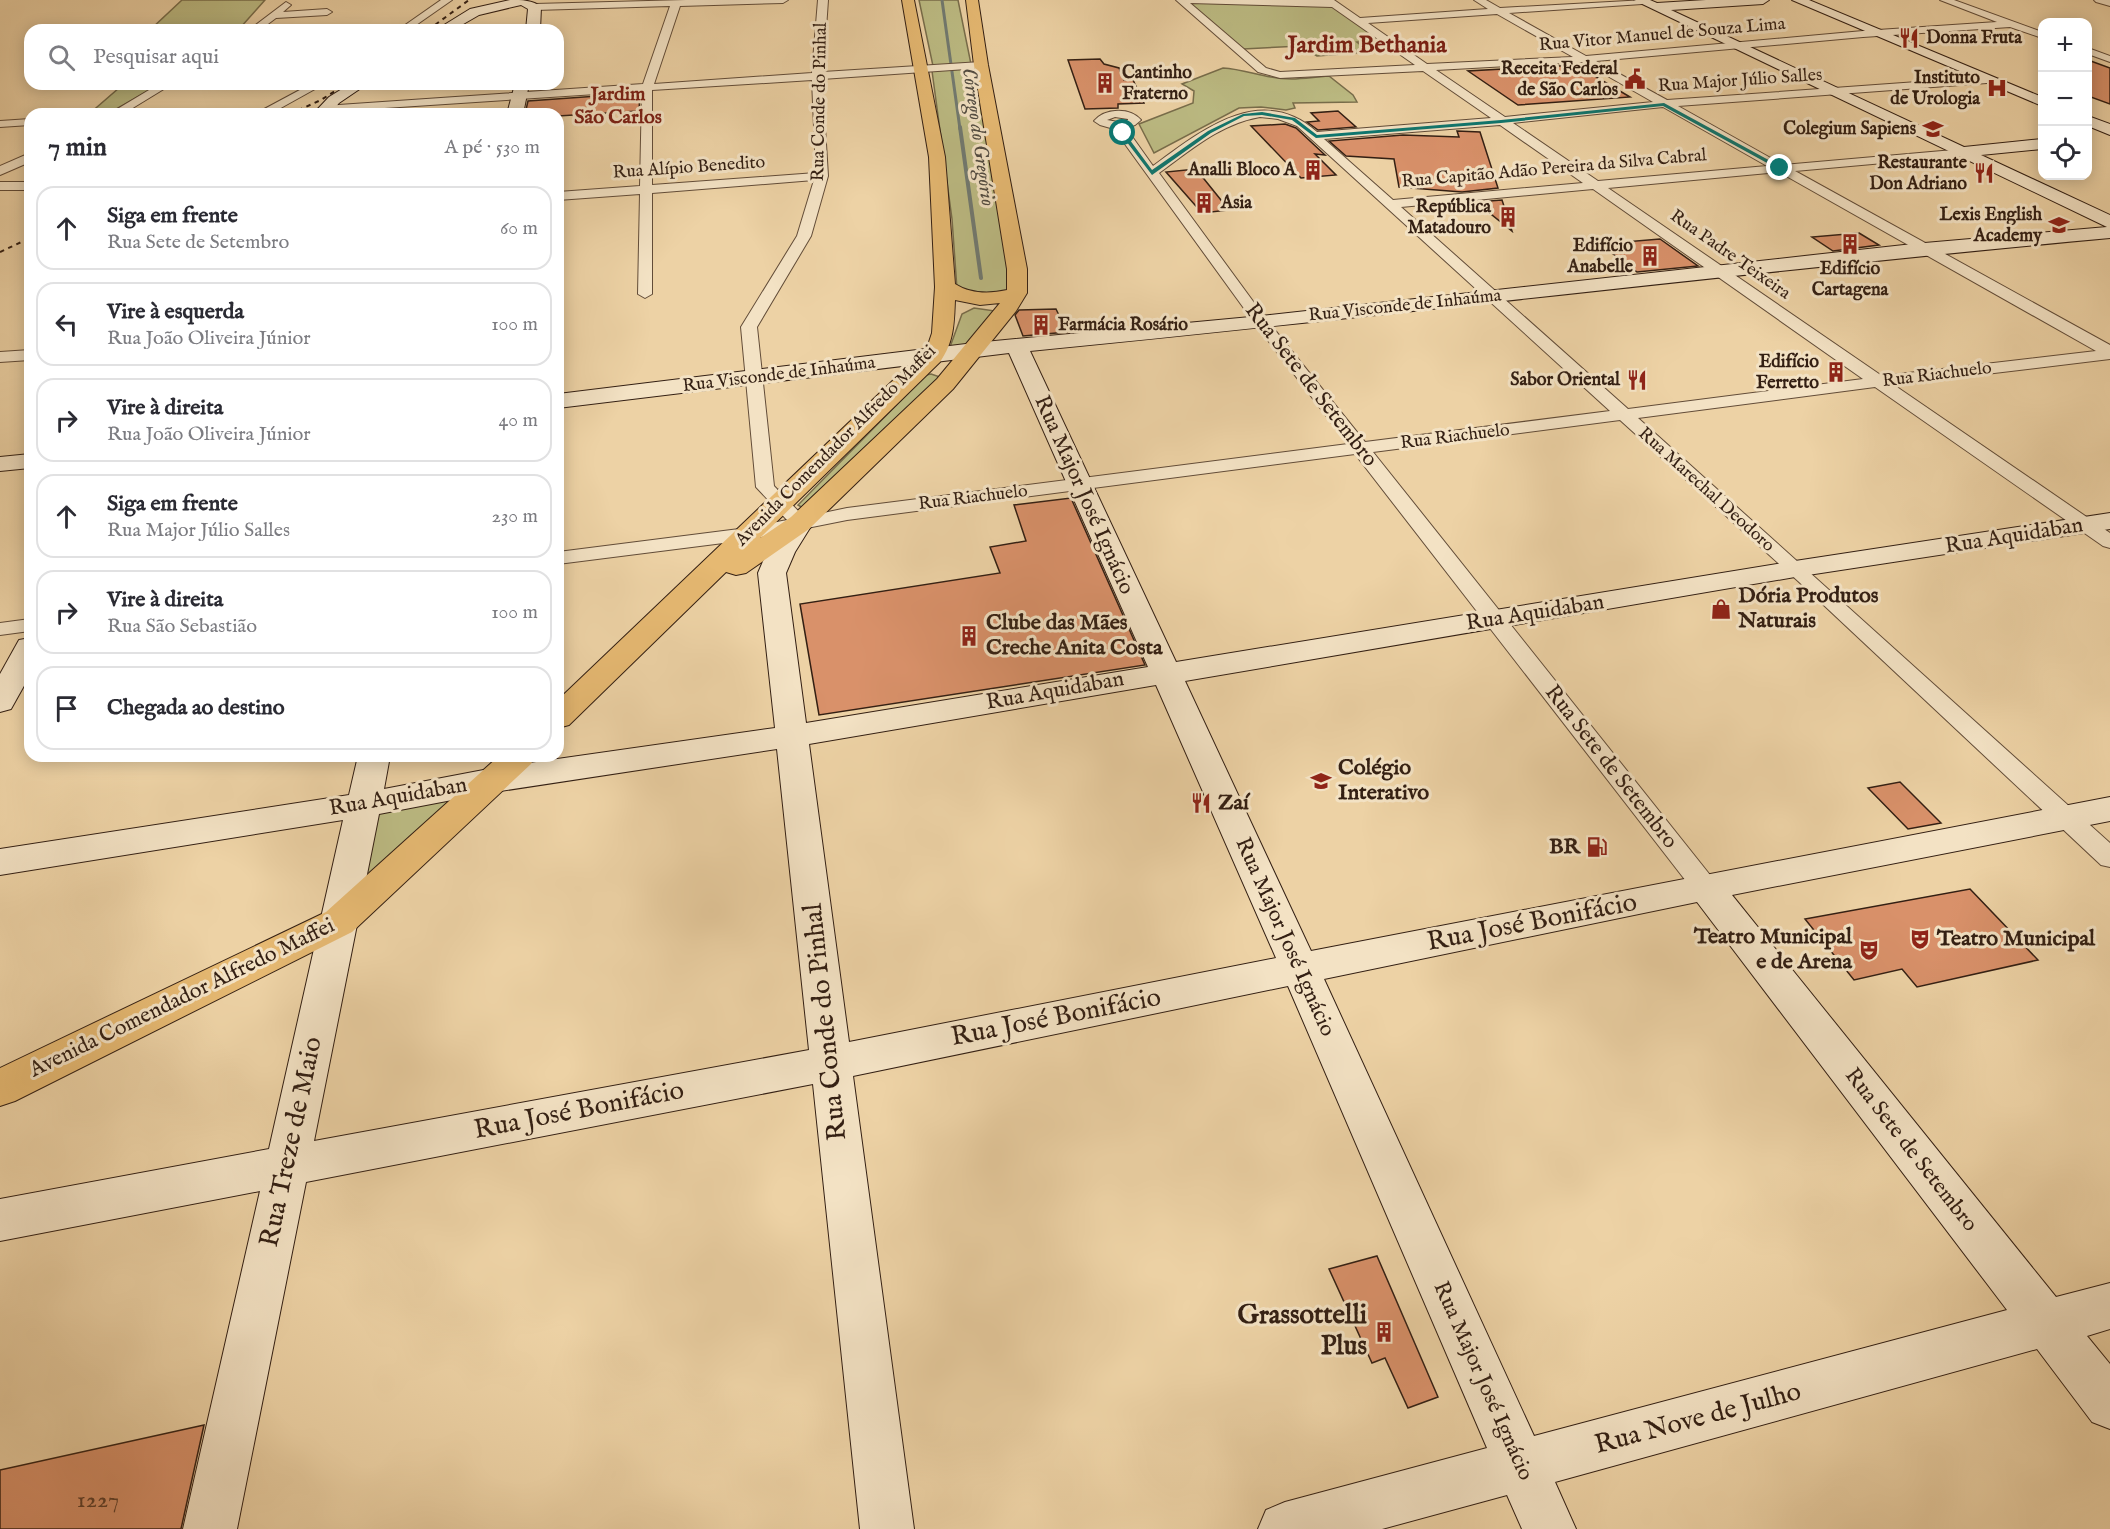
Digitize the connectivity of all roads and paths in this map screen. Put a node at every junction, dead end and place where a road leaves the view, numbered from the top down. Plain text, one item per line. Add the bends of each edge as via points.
1 (293, 0) edge
2 (447, 0) edge
3 (783, 0) edge
4 (822, 0) edge
5 (908, 0) edge
6 (972, 0) edge
7 (1181, 0) edge
8 (1479, 0) edge
9 (1763, 0) edge
10 (1798, 0) edge
11 (1945, 0) edge
12 (2099, 0) edge
13 (530, 2) edge
14 (1331, 2) edge
15 (1654, 2) edge
16 (676, 3) junction
17 (2110, 3) edge
18 (1501, 12) junction
19 (276, 15) junction
20 (319, 21) dead end
21 (1357, 21) junction
22 (263, 24) edge
23 (412, 24) edge
24 (454, 24) edge
25 (532, 24) edge
26 (2010, 24) junction
27 (1877, 33) junction
28 (2038, 33) edge
29 (1737, 46) junction
30 (2092, 52) edge
31 (1584, 59) junction
32 (2110, 59) edge
33 (974, 66) junction
34 (1424, 67) junction
35 (926, 69) junction
36 (817, 76) junction
37 (1987, 80) junction
38 (647, 87) junction
39 (564, 89) edge
40 (156, 90) edge
41 (307, 90) edge
42 (352, 90) edge
43 (521, 90) edge
44 (1832, 92) junction
45 (2038, 100) edge
46 (1664, 104) junction
47 (125, 108) edge
48 (273, 108) edge
49 (328, 108) edge
50 (359, 108) edge
51 (516, 108) edge
52 (1501, 121) junction
53 (24, 122) edge
54 (2092, 123) edge
55 (0, 124) edge
56 (1118, 126) dead end
57 (2110, 130) edge
58 (1316, 136) junction
59 (2110, 137) edge
60 (2092, 139) edge
61 (2038, 144) edge
62 (1961, 152) junction
63 (24, 159) edge
64 (1780, 168) junction
65 (0, 171) edge
66 (1152, 173) junction
67 (822, 176) junction
68 (1596, 185) junction
69 (0, 186) edge
70 (24, 186) edge
71 (648, 189) junction
72 (564, 196) edge
73 (1391, 204) junction
74 (2110, 222) edge
75 (2110, 232) edge
76 (1927, 249) junction
77 (1718, 271) junction
78 (945, 287) junction
79 (645, 294) dead end
80 (1492, 297) junction
81 (1012, 302) junction
82 (945, 312) junction
83 (1262, 322) junction
84 (1018, 348) junction
85 (974, 350) junction
86 (2110, 353) edge
87 (24, 355) edge
88 (0, 357) edge
89 (932, 357) junction
90 (753, 378) junction
91 (1876, 382) junction
92 (564, 400) edge
93 (1623, 416) junction
94 (1360, 449) junction
95 (24, 462) edge
96 (0, 464) edge
97 (1078, 484) junction
98 (790, 513) junction
99 (2097, 523) edge
100 (747, 534) junction
101 (2110, 542) edge
102 (564, 557) edge
103 (1795, 569) junction
104 (665, 615) junction
105 (1496, 620) junction
106 (24, 626) edge
107 (0, 629) edge
108 (24, 658) edge
109 (1165, 673) junction
110 (0, 702) edge
111 (564, 712) edge
112 (793, 736) junction
113 (373, 762) edge
114 (513, 762) edge
115 (494, 780) junction
116 (362, 805) junction
117 (2110, 809) edge
118 (2064, 817) junction
119 (2110, 858) edge
120 (0, 862) edge
121 (1706, 887) junction
122 (339, 922) junction
123 (1300, 970) junction
124 (831, 1063) junction
125 (0, 1089) edge
126 (286, 1167) junction
127 (0, 1220) edge
128 (2110, 1306) edge
129 (2047, 1323) junction
130 (2110, 1404) edge
131 (1521, 1467) junction
132 (210, 1529) edge
133 (887, 1529) edge
134 (1286, 1529) edge
135 (1549, 1529) edge

1 - 19 street
2 - 23 street
3 - 16 street
4 - 36 street, Rua Conde do Pinhal
5 - 35 main road, Avenida Comendador Alfredo Maffei
6 - 33 main road
7 - 14 street
7 - 34 street, Rua Vitor Manuel de Souza Lima via 1262,70 1272,74
8 - 18 street
9 - 15 street
10 - 27 street
11 - 26 street
12 - 17 street
13 - 16 street via 568,7
13 - 24 street via 475,12
13 - 25 street
14 - 21 street, Rua Padre Teixeira
15 - 18 street
15 - 29 street
16 - 38 street
18 - 21 street
18 - 31 street
19 - 20 street via 330,9
19 - 22 street
21 - 34 street, Rua Padre Teixeira
26 - 27 street, Rua Vitor Manuel de Souza Lima
26 - 28 street
27 - 29 street, Rua Vitor Manuel de Souza Lima
27 - 37 street
29 - 31 street, Rua Vitor Manuel de Souza Lima
29 - 44 street
30 - 32 street
31 - 34 street, Rua Vitor Manuel de Souza Lima
31 - 46 street
33 - 35 street
33 - 81 main road via 1017,269
34 - 52 street, Rua Padre Teixeira
35 - 36 street
35 - 78 main road, Avenida Comendador Alfredo Maffei via 937,157
36 - 38 street
36 - 67 street, Rua Conde do Pinhal
37 - 44 street, Rua Major Júlio Salles
37 - 45 street
38 - 39 street
38 - 71 street
40 - 47 street
41 - 48 street
42 - 49 street
43 - 50 street
43 - 51 street
44 - 46 street, Rua Major Júlio Salles
44 - 62 street
46 - 52 street, Rua Major Júlio Salles
46 - 64 street
52 - 58 street, Rua Major Júlio Salles
52 - 68 street, Rua Padre Teixeira
53 - 55 street
54 - 57 street
56 - 66 street, Rua Sete de Setembro
58 - 66 street, Rua Marechal Deodoro via 1293,119 1243,115 1209,132
58 - 73 street, Rua Marechal Deodoro
59 - 60 street
61 - 62 street, Rua Capitão Adão Pereira da Silva Cabral
62 - 64 street, Rua Capitão Adão Pereira da Silva Cabral
62 - 74 street
63 - 65 street
64 - 68 street, Rua Capitão Adão Pereira da Silva Cabral
64 - 76 street
66 - 83 street, Rua Sete de Setembro
67 - 71 street, Rua Alípio Benedito
67 - 90 street, Rua Conde do Pinhal via 804,236 749,327
68 - 73 street, Rua Capitão Adão Pereira da Silva Cabral
68 - 77 street, Rua Padre Teixeira
69 - 70 street
71 - 72 street, Rua Alípio Benedito
71 - 79 street
73 - 80 street, Rua Marechal Deodoro
75 - 76 street, Rua Visconde de Inhaúma
76 - 77 street, Rua Visconde de Inhaúma
76 - 86 street
77 - 80 street, Rua Visconde de Inhaúma
77 - 91 street, Rua Padre Teixeira
78 - 81 main road via 972,299
78 - 82 main road, Avenida Comendador Alfredo Maffei
80 - 83 street, Rua Visconde de Inhaúma
80 - 93 street, Rua Marechal Deodoro
81 - 82 main road via 1000,307 981,305
81 - 85 main road, Avenida Comendador Alfredo Maffei
82 - 89 main road, Avenida Comendador Alfredo Maffei via 943,338
83 - 84 street, Rua Visconde de Inhaúma
83 - 94 street, Rua Sete de Setembro
84 - 85 street, Rua Visconde de Inhaúma
84 - 97 street, Rua Major José Ignácio
85 - 89 street, Rua Visconde de Inhaúma
85 - 98 main road, Avenida Comendador Alfredo Maffei via 945,384
86 - 91 street, Rua Riachuelo
87 - 88 street
89 - 90 street, Rua Visconde de Inhaúma
89 - 98 main road, Avenida Comendador Alfredo Maffei
90 - 92 street, Rua Visconde de Inhaúma
90 - 98 street, Rua Conde do Pinhal via 765,487
91 - 93 street, Rua Riachuelo
91 - 99 street, Rua Padre Teixeira
93 - 94 street, Rua Riachuelo
93 - 103 street, Rua Marechal Deodoro
94 - 97 street, Rua Riachuelo
94 - 105 street, Rua Sete de Setembro
95 - 96 street
97 - 98 street, Rua Riachuelo via 846,514
97 - 109 street, Rua Major José Ignácio
98 - 100 main road, Avenida Comendador Alfredo Maffei
98 - 104 main road, Avenida Comendador Alfredo Maffei
98 - 112 street, Rua Conde do Pinhal via 772,573
99 - 101 street, Rua Padre Teixeira
99 - 103 street, Rua Aquidaban
100 - 102 street
100 - 104 main road, Avenida Comendador Alfredo Maffei
103 - 105 street, Rua Aquidaban
103 - 118 street, Rua Marechal Deodoro
104 - 111 main road, Avenida Comendador Alfredo Maffei
105 - 109 street, Rua Aquidaban
105 - 121 street, Rua Sete de Setembro
106 - 107 street
108 - 110 street
109 - 112 street, Rua Aquidaban
109 - 123 street, Rua Major José Ignácio
112 - 115 street, Rua Aquidaban
112 - 124 street, Rua Conde do Pinhal
113 - 116 street, Rua Treze de Maio
114 - 115 main road, Avenida Comendador Alfredo Maffei
115 - 116 street, Rua Aquidaban
115 - 122 main road, Avenida Comendador Alfredo Maffei
116 - 120 street, Rua Aquidaban
116 - 122 street, Rua Treze de Maio
117 - 118 street, Rua José Bonifácio
118 - 119 street, Rua Marechal Deodoro
118 - 121 street, Rua José Bonifácio
121 - 123 street, Rua José Bonifácio
121 - 129 street, Rua Sete de Setembro
122 - 125 main road, Avenida Comendador Alfredo Maffei
122 - 126 street, Rua Treze de Maio
123 - 124 street, Rua José Bonifácio
123 - 131 street, Rua Major José Ignácio
124 - 126 street, Rua José Bonifácio
124 - 133 street, Rua Conde do Pinhal
126 - 127 street, Rua José Bonifácio
126 - 132 street, Rua Treze de Maio
128 - 129 street, Rua Nove de Julho
129 - 130 street, Rua Sete de Setembro
129 - 131 street, Rua Nove de Julho
131 - 134 street, Rua Nove de Julho
131 - 135 street, Rua Major José Ignácio

